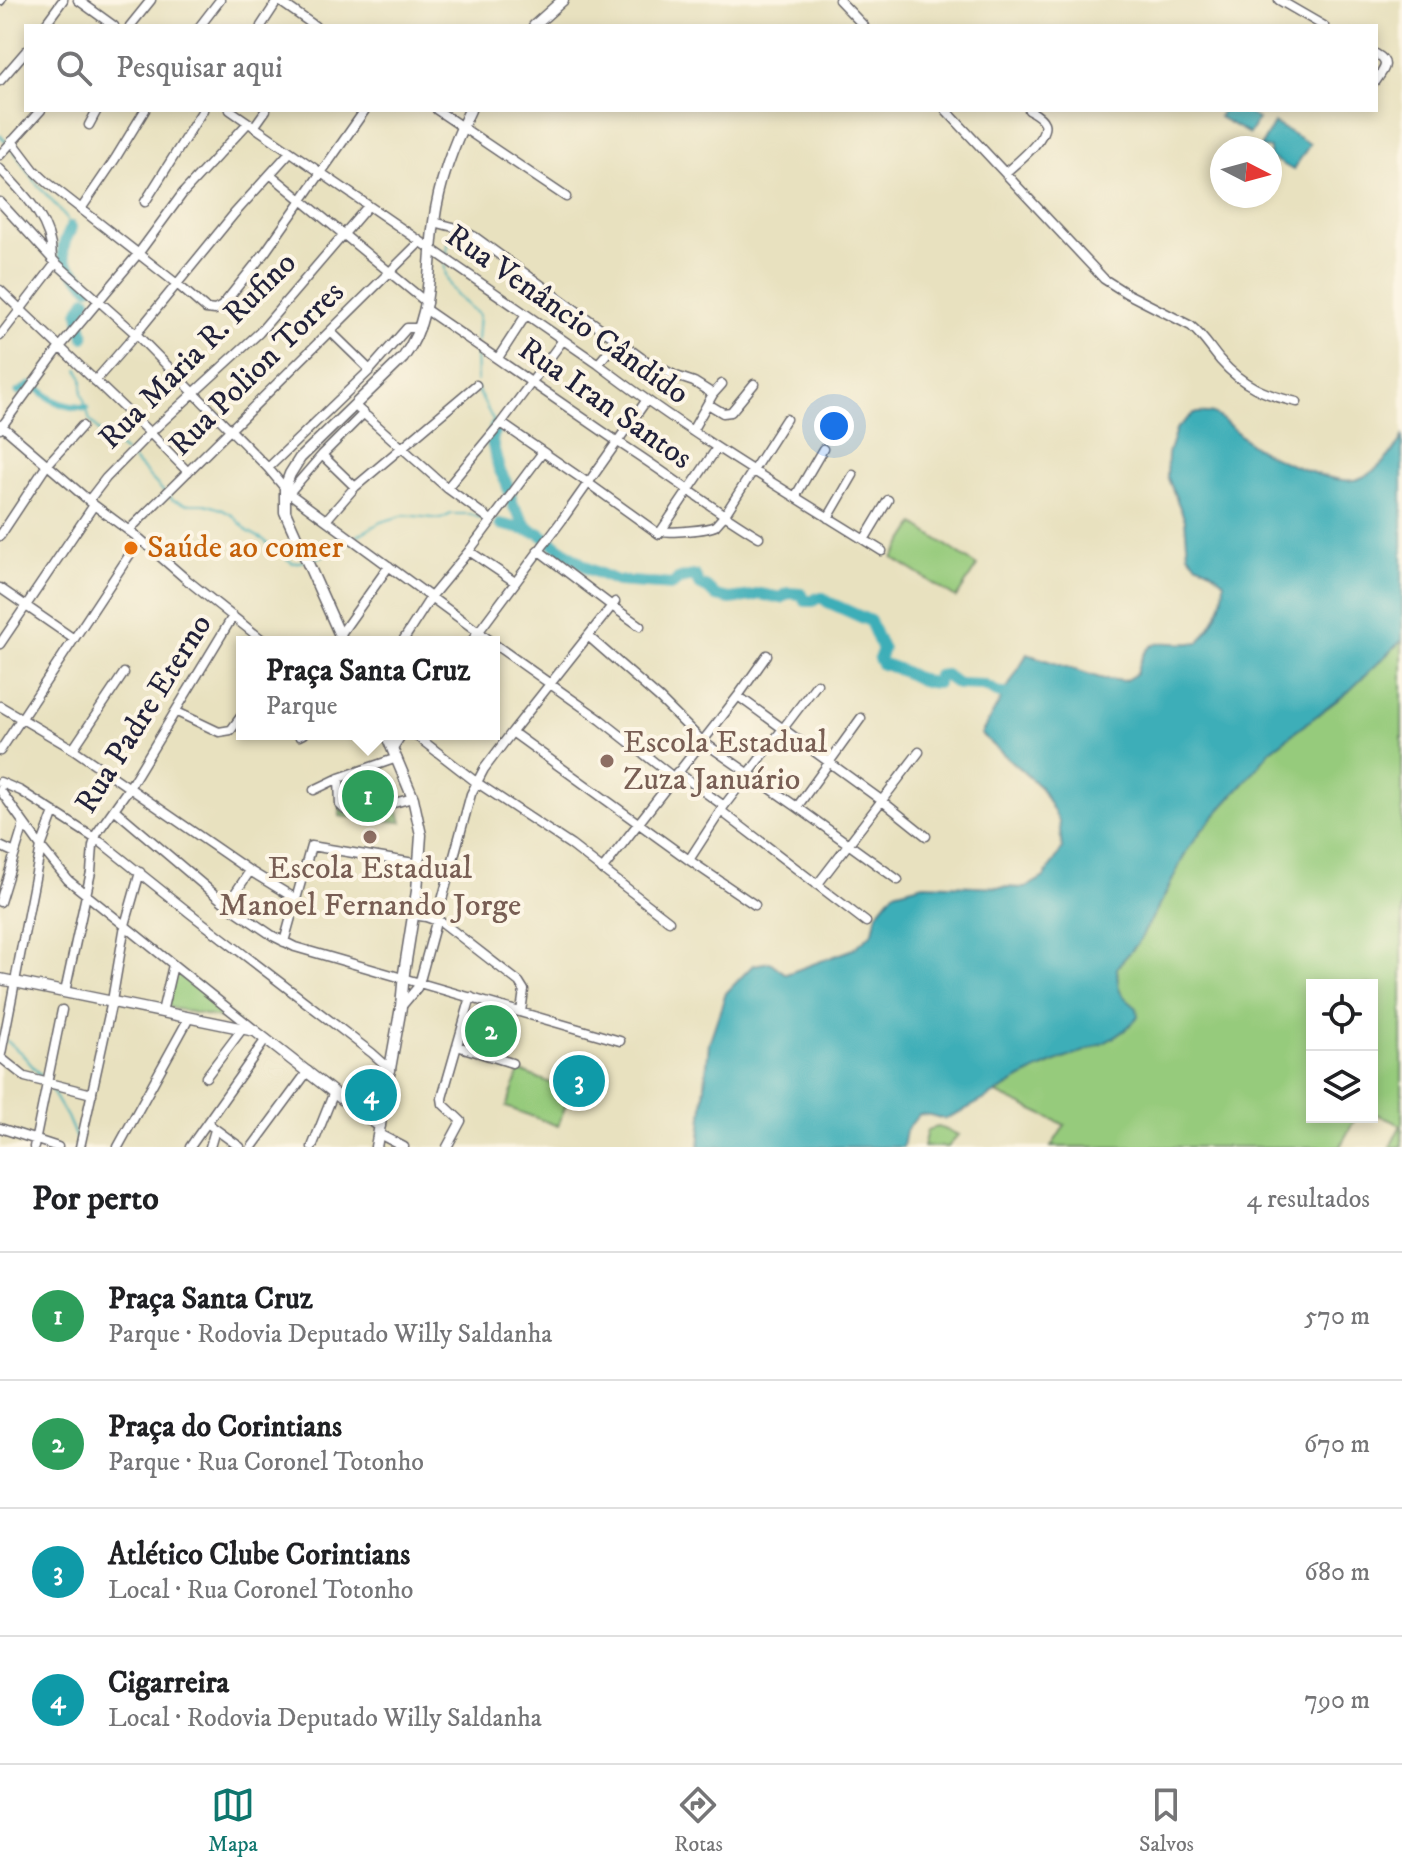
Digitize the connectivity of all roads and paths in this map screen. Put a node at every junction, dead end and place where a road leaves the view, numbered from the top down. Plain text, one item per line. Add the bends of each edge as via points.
1 (63, 0) edge
2 (151, 0) edge
3 (220, 0) edge
4 (278, 0) edge
5 (563, 0) edge
6 (839, 0) edge
7 (1279, 0) edge
8 (84, 2) edge
9 (104, 23) edge
10 (45, 24) edge
11 (132, 24) edge
12 (202, 24) edge
13 (262, 24) edge
14 (312, 24) edge
15 (536, 24) edge
16 (862, 24) edge
17 (1316, 24) edge
18 (24, 53) edge
19 (1378, 55) edge
20 (1378, 78) edge
21 (0, 81) edge
22 (39, 112) edge
23 (96, 112) edge
24 (144, 112) edge
25 (202, 112) edge
26 (233, 112) edge
27 (264, 112) edge
28 (364, 112) edge
29 (440, 112) edge
30 (469, 112) edge
31 (948, 112) edge
32 (1032, 112) edge
33 (89, 125) dead end
34 (251, 125) junction
35 (462, 127) junction
36 (12, 141) junction
37 (290, 152) junction
38 (0, 155) edge
39 (0, 169) edge
40 (320, 173) junction
41 (1005, 173) junction
42 (270, 174) junction
43 (566, 197) dead end
44 (301, 200) junction
45 (0, 202) edge
46 (145, 202) dead end
47 (368, 206) junction
48 (81, 209) junction
49 (434, 222) junction
50 (343, 235) junction
51 (420, 242) junction
52 (432, 250) junction
53 (138, 254) junction
54 (54, 261) junction
55 (389, 272) junction
56 (177, 284) junction
57 (0, 290) edge
58 (98, 299) junction
59 (426, 306) junction
60 (21, 309) junction
61 (526, 315) junction
62 (420, 328) junction
63 (330, 331) junction
64 (136, 334) junction
65 (0, 336) edge
66 (563, 340) junction
67 (617, 341) junction
68 (60, 347) junction
69 (498, 358) junction
70 (598, 364) junction
71 (370, 370) junction
72 (95, 381) junction
73 (532, 382) junction
74 (722, 384) dead end
75 (754, 384) dead end
76 (476, 385) dead end
77 (193, 392) junction
78 (713, 394) junction
79 (646, 401) junction
80 (1297, 402) dead end
81 (708, 404) junction
82 (354, 405) junction
83 (364, 413) junction
84 (786, 419) dead end
85 (501, 423) junction
86 (82, 426) dead end
87 (1, 427) edge
88 (230, 430) junction
89 (692, 431) junction
90 (150, 433) junction
91 (618, 442) junction
92 (401, 447) junction
93 (717, 448) junction
94 (823, 449) dead end
95 (543, 452) junction
96 (322, 455) junction
97 (47, 465) junction
98 (268, 468) junction
99 (752, 471) junction
100 (188, 472) junction
101 (853, 475) dead end
102 (588, 483) junction
103 (355, 487) junction
104 (447, 488) junction
105 (287, 490) junction
106 (689, 491) junction
107 (795, 497) junction
108 (888, 500) dead end
109 (91, 502) junction
110 (724, 516) junction
111 (828, 518) junction
112 (327, 519) junction
113 (491, 520) junction
114 (129, 530) junction
115 (660, 532) junction
116 (0, 536) edge
117 (759, 537) dead end
118 (140, 539) junction
119 (864, 540) junction
120 (538, 550) junction
121 (469, 551) junction
122 (882, 551) dead end
123 (389, 566) junction
124 (515, 582) junction
125 (0, 588) edge
126 (431, 597) junction
127 (614, 604) junction
128 (26, 607) junction
129 (233, 616) junction
130 (640, 626) dead end
131 (478, 632) junction
132 (258, 636) edge
133 (341, 636) edge
134 (344, 636) edge
135 (406, 636) edge
136 (475, 636) edge
137 (483, 636) edge
138 (588, 636) junction
139 (74, 639) junction
140 (0, 644) edge
141 (500, 648) edge
142 (767, 655) dead end
143 (124, 673) dead end
144 (550, 684) junction
145 (817, 684) dead end
146 (738, 696) junction
147 (0, 706) edge
148 (177, 712) junction
149 (861, 718) dead end
150 (22, 719) junction
151 (236, 723) edge
152 (783, 729) junction
153 (512, 732) junction
154 (389, 740) edge
155 (400, 740) edge
156 (422, 740) edge
157 (702, 741) junction
158 (73, 749) junction
159 (0, 751) edge
160 (919, 752) dead end
161 (395, 753) junction
162 (829, 763) junction
163 (749, 773) junction
164 (675, 774) junction
165 (339, 778) junction
166 (0, 782) edge
167 (476, 782) junction
168 (129, 788) junction
169 (0, 790) edge
170 (314, 790) dead end
171 (413, 798) junction
172 (881, 800) junction
173 (797, 807) junction
174 (722, 808) junction
175 (114, 809) junction
176 (54, 812) junction
177 (637, 823) junction
178 (24, 824) junction
179 (926, 836) dead end
180 (95, 838) junction
181 (849, 843) junction
182 (0, 846) edge
183 (41, 847) junction
184 (15, 853) junction
185 (689, 860) junction
186 (420, 864) junction
187 (602, 870) junction
188 (250, 871) junction
189 (140, 872) junction
190 (898, 880) dead end
191 (817, 885) junction
192 (86, 895) junction
193 (296, 899) junction
194 (0, 902) edge
195 (227, 905) junction
196 (755, 905) dead end
197 (413, 915) junction
198 (435, 920) junction
199 (669, 921) dead end
200 (866, 922) dead end
201 (125, 925) junction
202 (284, 942) junction
203 (173, 965) junction
204 (403, 978) junction
205 (0, 979) edge
206 (15, 982) junction
207 (419, 982) junction
208 (65, 992) junction
209 (471, 997) junction
210 (112, 1001) junction
211 (401, 1007) junction
212 (62, 1010) dead end
213 (162, 1012) junction
214 (521, 1012) junction
215 (189, 1018) junction
216 (243, 1028) junction
217 (255, 1031) junction
218 (266, 1039) junction
219 (620, 1041) dead end
220 (457, 1046) junction
221 (0, 1058) edge
222 (512, 1063) dead end
223 (391, 1070) junction
224 (308, 1071) junction
225 (206, 1077) dead end
226 (47, 1083) junction
227 (334, 1092) junction
228 (92, 1094) junction
229 (207, 1123) junction
230 (0, 1128) edge
231 (215, 1130) junction
232 (380, 1130) junction
233 (35, 1144) edge
234 (58, 1147) edge
235 (80, 1147) edge
236 (118, 1147) edge
237 (190, 1147) edge
238 (210, 1147) edge
239 (240, 1147) edge
240 (252, 1147) edge
241 (312, 1147) edge
242 (376, 1147) edge
243 (404, 1147) edge
244 (447, 1147) edge

1 - 10 street
2 - 11 street
3 - 12 street
4 - 13 street
4 - 14 street
5 - 15 main road
6 - 16 street
7 - 17 street
8 - 9 street
18 - 21 street
19 - 20 street via 1385,63
22 - 36 street
23 - 33 street
24 - 48 street
25 - 46 street
26 - 34 street, Rua Venâncio Cândido
27 - 34 street
28 - 40 street
29 - 35 street
30 - 35 main road
31 - 41 street
32 - 41 street via 1041,119 1044,131
34 - 37 street, Rua Venâncio Cândido
34 - 53 street via 183,193
35 - 43 street
35 - 49 main road
36 - 38 street
36 - 48 street via 34,170
37 - 40 street, Rua Venâncio Cândido
37 - 42 street
39 - 54 street via 47,229
40 - 44 street
40 - 47 street, Rua Venâncio Cândido
41 - 80 street via 1104,279 1191,326 1255,389
42 - 44 street, Rua Iran Santos
42 - 56 street
44 - 50 street, Rua Iran Santos
44 - 56 street via 222,306 206,309
45 - 54 street
47 - 50 street, Rua Maria R. Rufino
47 - 51 street, Rua Venâncio Cândido
48 - 53 street
49 - 52 main road
49 - 67 street via 475,237
50 - 55 street, Rua Iran Santos
50 - 77 street, Rua Maria R. Rufino via 259,333
51 - 52 street, Rua Venâncio Cândido
51 - 55 street, Rua Polion Torres
52 - 59 main road
52 - 61 street, Rua Venâncio Cândido
53 - 56 street
53 - 58 street
54 - 58 street
54 - 60 street
55 - 59 street, Rua Iran Santos
55 - 63 street, Rua Polion Torres
56 - 64 street
57 - 60 street
58 - 64 street
58 - 68 street
59 - 62 main road
59 - 69 street, Rua Iran Santos
60 - 65 street
60 - 68 street
61 - 66 street, Rua Venâncio Cândido
61 - 69 street
62 - 71 street via 407,328
62 - 82 main road via 403,358
63 - 71 street
63 - 88 street, Rua Polion Torres
64 - 72 street
64 - 77 street
66 - 70 street, Rua Venâncio Cândido
66 - 73 street
67 - 70 street
67 - 78 street
68 - 72 street
68 - 87 street
69 - 73 street, Rua Iran Santos
70 - 79 street, Rua Venâncio Cândido
71 - 98 street
72 - 90 street
73 - 85 street
73 - 91 street, Rua Iran Santos
74 - 78 street
75 - 81 street via 729,412
76 - 92 street
77 - 88 street
77 - 90 street, Rua Maria R. Rufino
78 - 81 street
79 - 89 street, Rua Venâncio Cândido
79 - 91 street
81 - 89 street
82 - 83 street
82 - 105 main road via 300,458
83 - 92 street
83 - 96 street
84 - 99 street
85 - 95 street
85 - 104 street
86 - 97 street
87 - 97 street
88 - 98 street
88 - 100 street, Rua Polion Torres
89 - 93 street, Rua Venâncio Cândido
90 - 100 street
90 - 109 street, Rua Maria R. Rufino via 106,478
91 - 102 street
91 - 106 street, Rua Iran Santos
92 - 103 street
92 - 104 street
93 - 99 street, Rua Venâncio Cândido
93 - 106 street
94 - 107 street
95 - 102 street
95 - 113 street
96 - 103 street
96 - 105 street
97 - 109 street
97 - 116 street
98 - 105 street
99 - 107 street, Rua Venâncio Cândido
99 - 110 street
100 - 114 street, Rua Polion Torres
101 - 111 street
102 - 115 street
102 - 120 street
103 - 112 street
104 - 113 street
105 - 112 street
105 - 133 main road via 285,512
106 - 110 street, Rua Iran Santos
106 - 115 street
107 - 111 street, Rua Venâncio Cândido
108 - 119 street
109 - 114 street
109 - 128 street, Rua Maria R. Rufino
110 - 115 street via 713,527
110 - 117 street, Rua Iran Santos
111 - 119 street, Rua Venâncio Cândido
112 - 123 street
113 - 121 street
114 - 118 street
118 - 129 street
118 - 139 street
119 - 122 street, Rua Venâncio Cândido
120 - 124 street
120 - 127 street
121 - 124 street
121 - 126 street
123 - 126 street
123 - 134 street
124 - 131 street
125 - 128 street
126 - 131 street
126 - 135 street
127 - 130 street
127 - 138 street
128 - 139 street
128 - 140 street, Rua Maria R. Rufino
129 - 132 street
129 - 148 street, Rua Padre Eterno
131 - 136 street
131 - 137 street
138 - 144 street
138 - 157 street
139 - 150 street
141 - 144 street
142 - 146 street
143 - 158 street
144 - 153 street
144 - 164 street
145 - 152 street
146 - 152 street
146 - 157 street
147 - 150 street
148 - 151 street via 219,732
148 - 168 street, Rua Padre Eterno
149 - 162 street
150 - 158 street
150 - 159 street
152 - 162 street
152 - 163 street
153 - 167 street
153 - 177 street
154 - 161 main road
155 - 161 street
156 - 167 street
157 - 163 street
157 - 164 street
158 - 168 street
160 - 172 street
161 - 165 street
161 - 171 main road
162 - 172 street
162 - 173 street
163 - 173 street
163 - 174 street
164 - 174 street
164 - 177 street
165 - 170 street
165 - 171 street via 345,810
166 - 176 street
167 - 187 street
167 - 198 street
168 - 175 street, Rua Padre Eterno
168 - 188 street
169 - 178 street
171 - 186 main road via 421,835
172 - 179 street
172 - 181 street
173 - 181 street
174 - 185 street
174 - 191 street
175 - 180 street, Rua Padre Eterno
175 - 195 street
176 - 180 street
176 - 183 street
177 - 185 street
177 - 187 street
178 - 183 street
178 - 184 street
180 - 189 street
180 - 192 street
181 - 190 street
181 - 191 street
182 - 184 street
183 - 192 street
183 - 206 street
184 - 194 street
185 - 196 street
186 - 193 street via 311,846
186 - 197 main road
187 - 199 street
188 - 193 street
188 - 195 street
189 - 201 street
189 - 223 street
191 - 200 street
192 - 201 street
192 - 208 street
193 - 202 street
195 - 202 street
197 - 198 street
197 - 204 main road
198 - 207 street
198 - 214 street via 519,982 524,990
201 - 203 street
201 - 210 street
202 - 204 street
203 - 213 street
203 - 217 street
204 - 207 street
204 - 211 main road
205 - 206 main road
206 - 208 main road
206 - 221 street
207 - 209 street
207 - 211 street
208 - 210 main road
209 - 214 street
209 - 220 street
210 - 213 main road
210 - 228 street
211 - 223 main road
212 - 226 street
213 - 215 main road
214 - 219 street
215 - 216 main road
215 - 236 street
216 - 217 main road
216 - 225 street
217 - 218 main road
218 - 224 main road
218 - 229 street
220 - 222 street
220 - 244 street via 442,1102 461,1121
221 - 226 street via 25,1077
223 - 232 main road
224 - 227 main road
224 - 240 street
226 - 228 street
226 - 233 street
227 - 232 main road
227 - 241 street
228 - 235 street
229 - 231 street
229 - 237 street
230 - 233 street
231 - 238 street
231 - 239 street
232 - 242 main road
232 - 243 street
233 - 234 street

